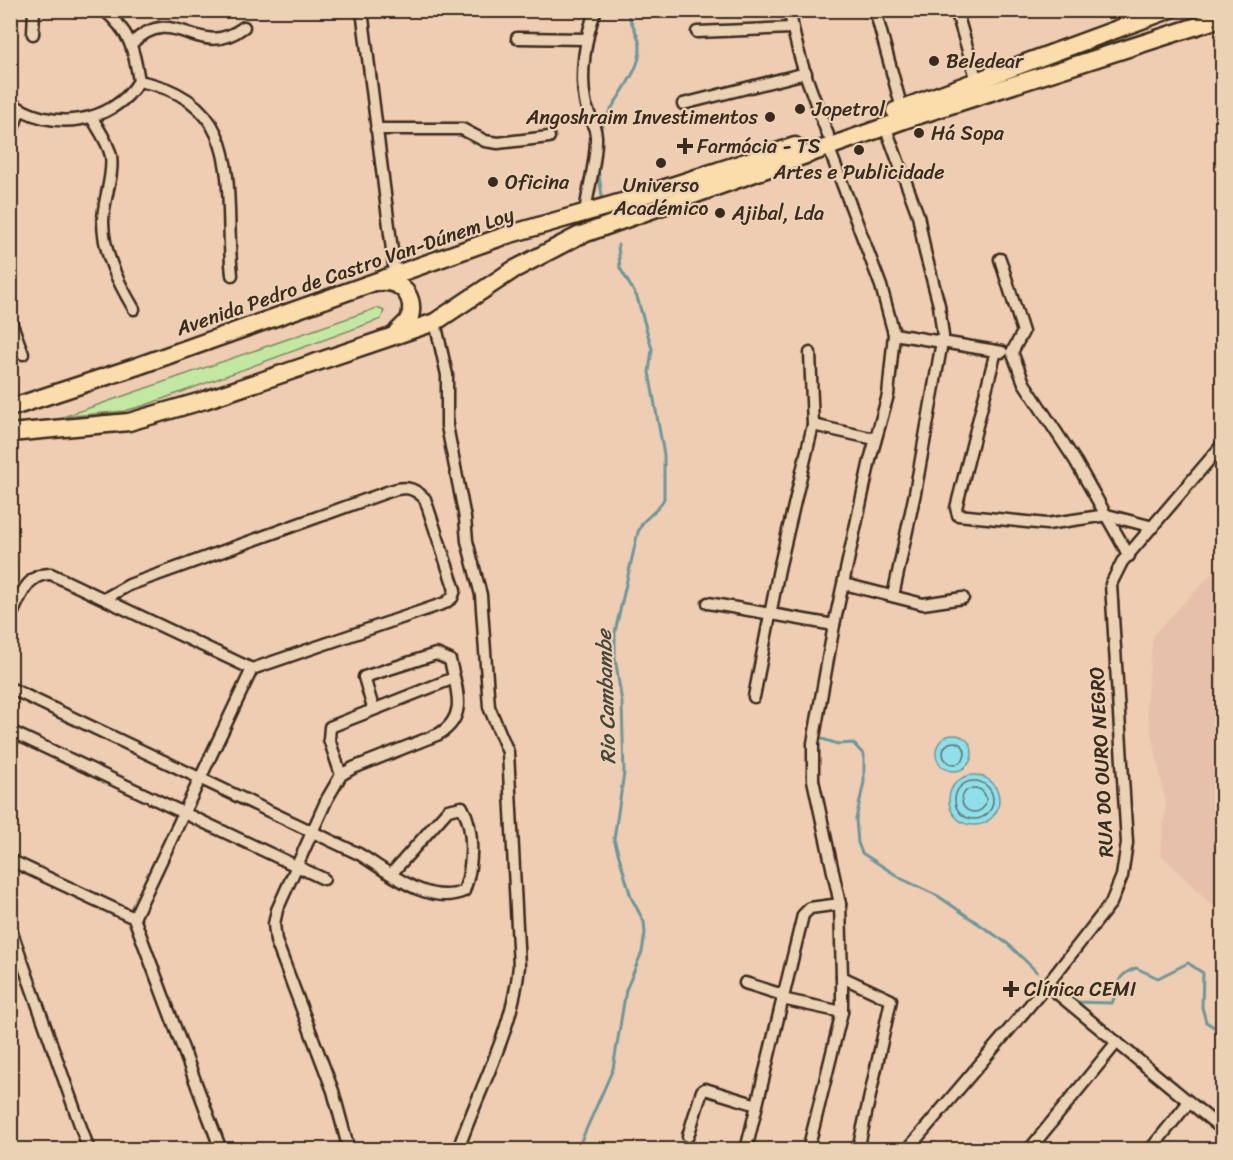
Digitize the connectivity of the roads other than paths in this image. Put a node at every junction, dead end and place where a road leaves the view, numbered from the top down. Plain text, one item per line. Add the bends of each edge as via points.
1 (34, 10) edge
2 (104, 10) edge
3 (363, 10) edge
4 (596, 10) edge
5 (790, 10) edge
6 (875, 10) edge
7 (956, 10) edge
8 (1169, 10) edge
9 (1222, 18) edge
10 (244, 27) dead end
11 (792, 28) junction
12 (697, 32) dead end
13 (33, 34) dead end
14 (517, 38) dead end
15 (587, 39) junction
16 (131, 44) junction
17 (806, 74) junction
18 (139, 81) junction
19 (976, 81) junction
20 (10, 102) edge
21 (683, 104) dead end
22 (20, 109) junction
23 (902, 109) junction
24 (92, 118) junction
25 (885, 126) junction
26 (376, 129) junction
27 (11, 135) edge
28 (549, 137) dead end
29 (828, 141) junction
30 (660, 198) junction
31 (588, 212) junction
32 (1000, 259) dead end
33 (395, 274) junction
34 (232, 275) dead end
35 (374, 283) junction
36 (134, 309) dead end
37 (10, 319) edge
38 (435, 322) junction
39 (393, 334) junction
40 (894, 334) junction
41 (942, 343) junction
42 (996, 351) junction
43 (1012, 352) junction
44 (810, 353) dead end
45 (23, 354) dead end
46 (10, 408) edge
47 (813, 425) junction
48 (10, 433) edge
49 (875, 439) junction
50 (1222, 445) edge
51 (1107, 515) junction
52 (1153, 526) junction
53 (1129, 556) junction
54 (844, 584) junction
55 (893, 596) junction
56 (104, 598) junction
57 (963, 598) dead end
58 (708, 603) dead end
59 (770, 616) junction
60 (10, 618) edge
61 (834, 625) junction
62 (252, 669) junction
63 (454, 678) junction
64 (10, 688) edge
65 (754, 697) dead end
66 (374, 708) junction
67 (10, 731) edge
68 (341, 775) junction
69 (200, 778) junction
70 (183, 812) junction
71 (311, 831) junction
72 (10, 861) edge
73 (297, 867) junction
74 (392, 873) junction
75 (324, 879) dead end
76 (840, 904) junction
77 (134, 918) junction
78 (10, 927) edge
79 (842, 977) junction
80 (745, 983) dead end
81 (1047, 985) junction
82 (782, 997) junction
83 (842, 1012) junction
84 (1117, 1042) junction
85 (1189, 1102) junction
86 (757, 1105) junction
87 (1222, 1129) edge
88 (688, 1136) dead end
89 (89, 1149) edge
90 (221, 1149) edge
91 (349, 1149) edge
92 (458, 1149) edge
93 (746, 1149) edge
94 (808, 1149) edge
95 (858, 1149) edge
96 (908, 1149) edge
97 (1029, 1149) edge
98 (1150, 1149) edge

1 - 13 street
2 - 16 street via 125,30
3 - 26 street
4 - 15 street
5 - 11 street
6 - 23 street
7 - 19 street
8 - 19 highway, Avenida Pedro de Castro Van-Dúnem Loy
9 - 25 highway, Avenida Pedro de Castro Van-Dúnem Loy
10 - 16 street via 232,36 210,39 162,24 145,29
11 - 12 street
11 - 17 street
14 - 15 street
15 - 31 street via 584,93 596,138
16 - 18 street
17 - 21 street
17 - 29 street
18 - 24 street via 132,93
18 - 34 street via 179,94 197,106 212,128 227,167
19 - 23 highway, Avenida Pedro de Castro Van-Dúnem Loy
20 - 22 street
22 - 24 street via 59,120
22 - 27 street
23 - 29 highway, Avenida Pedro de Castro Van-Dúnem Loy
24 - 36 street via 111,157 104,240 120,285
25 - 29 highway, Avenida Pedro de Castro Van-Dúnem Loy
25 - 41 street via 918,214 939,305
26 - 28 street via 462,129 498,143
26 - 33 street
29 - 30 highway, Avenida Pedro de Castro Van-Dúnem Loy
29 - 40 street via 881,286
30 - 31 highway, Avenida Pedro de Castro Van-Dúnem Loy
30 - 38 highway, Avenida Pedro de Castro Van-Dúnem Loy via 513,270
31 - 33 highway, Avenida Pedro de Castro Van-Dúnem Loy via 507,234
32 - 43 street via 1023,332
33 - 35 highway, Avenida Pedro de Castro Van-Dúnem Loy
35 - 39 highway via 396,283 410,299 409,320
35 - 46 highway, Avenida Pedro de Castro Van-Dúnem Loy
37 - 45 street
38 - 39 highway, Avenida Pedro de Castro Van-Dúnem Loy
38 - 92 street via 447,375 447,426 467,541 481,595 489,707 508,752 519,966 502,1041
39 - 48 highway, Avenida Pedro de Castro Van-Dúnem Loy via 156,417
40 - 41 street
40 - 49 street via 888,395
41 - 42 street
41 - 55 street
42 - 43 street
42 - 51 street via 956,508 958,515 1047,524
43 - 51 street via 1024,383
44 - 47 street
47 - 49 street
47 - 59 street
49 - 54 street
50 - 52 street, RUA DO OURO NEGRO
51 - 52 street
51 - 53 street
52 - 53 street, RUA DO OURO NEGRO
53 - 81 street, RUA DO OURO NEGRO via 1114,576 1109,594 1127,859 1111,903
54 - 55 street
54 - 61 street
55 - 57 street via 923,604
56 - 60 street via 62,577 42,573 27,584
56 - 62 street
56 - 62 street via 129,585 387,492 409,487 417,491 425,499 454,582 452,598
58 - 59 street
59 - 61 street
59 - 65 street
61 - 76 street via 813,742 813,780
62 - 69 street
63 - 66 street
63 - 66 street via 450,660 436,654 364,677
63 - 68 street via 460,705 451,725 439,734
64 - 69 street
66 - 68 street via 330,727 328,739
67 - 70 street
68 - 71 street
69 - 70 street
69 - 71 street
70 - 73 street
70 - 77 street
71 - 73 street
71 - 74 street
72 - 77 street
73 - 75 street
73 - 91 street via 277,910 276,941 333,1091
74 - 74 street via 435,896 453,896 464,891 470,866 469,819 462,807 448,810
76 - 79 street
76 - 82 street via 810,908 802,915
77 - 90 street
78 - 89 street
79 - 83 street
79 - 95 street via 891,1000
80 - 82 street
81 - 84 street
81 - 96 street, RUA DO OURO NEGRO
82 - 83 street
82 - 86 street
83 - 94 street
84 - 85 street
84 - 97 street
85 - 87 street
85 - 98 street
86 - 88 street via 705,1089
86 - 93 street

